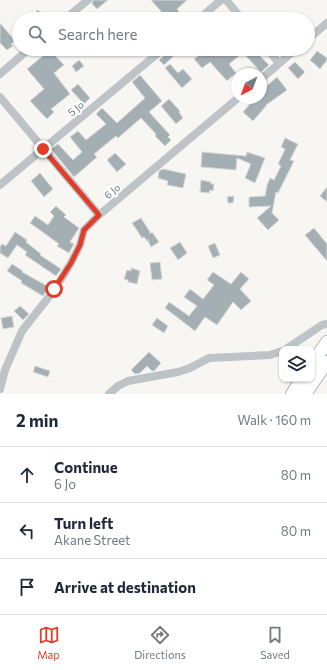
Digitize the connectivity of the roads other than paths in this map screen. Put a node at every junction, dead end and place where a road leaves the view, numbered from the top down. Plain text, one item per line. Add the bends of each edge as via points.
1 (88, 0) edge
2 (221, 0) edge
3 (226, 0) edge
4 (73, 12) edge
5 (207, 12) edge
6 (236, 12) edge
7 (327, 23) edge
8 (315, 33) edge
9 (21, 56) edge
10 (155, 56) edge
11 (273, 56) edge
12 (288, 56) edge
13 (279, 63) junction
14 (0, 74) edge
15 (267, 74) edge
16 (0, 96) edge
17 (231, 104) edge
18 (43, 149) junction
19 (0, 185) edge
20 (99, 215) junction
21 (327, 324) edge
22 (327, 342) edge
23 (290, 346) edge
24 (279, 352) edge
25 (315, 360) edge
26 (327, 362) edge
27 (300, 382) edge
28 (0, 389) edge
29 (109, 394) edge
30 (292, 394) edge
31 (305, 394) edge

1 - 4 street
2 - 5 street
3 - 6 street
7 - 8 street
9 - 14 street
10 - 18 street, ５Jo
11 - 13 street
12 - 13 street
13 - 15 street
16 - 18 street
17 - 20 street, 6 Jo
18 - 19 street, ５Jo
18 - 20 street
20 - 28 street, 6 Jo via 84,230 71,263 22,332 5,370
21 - 23 street
22 - 25 main road
24 - 29 street via 270,355 209,358 178,372 128,381
26 - 31 main road
27 - 30 main road

